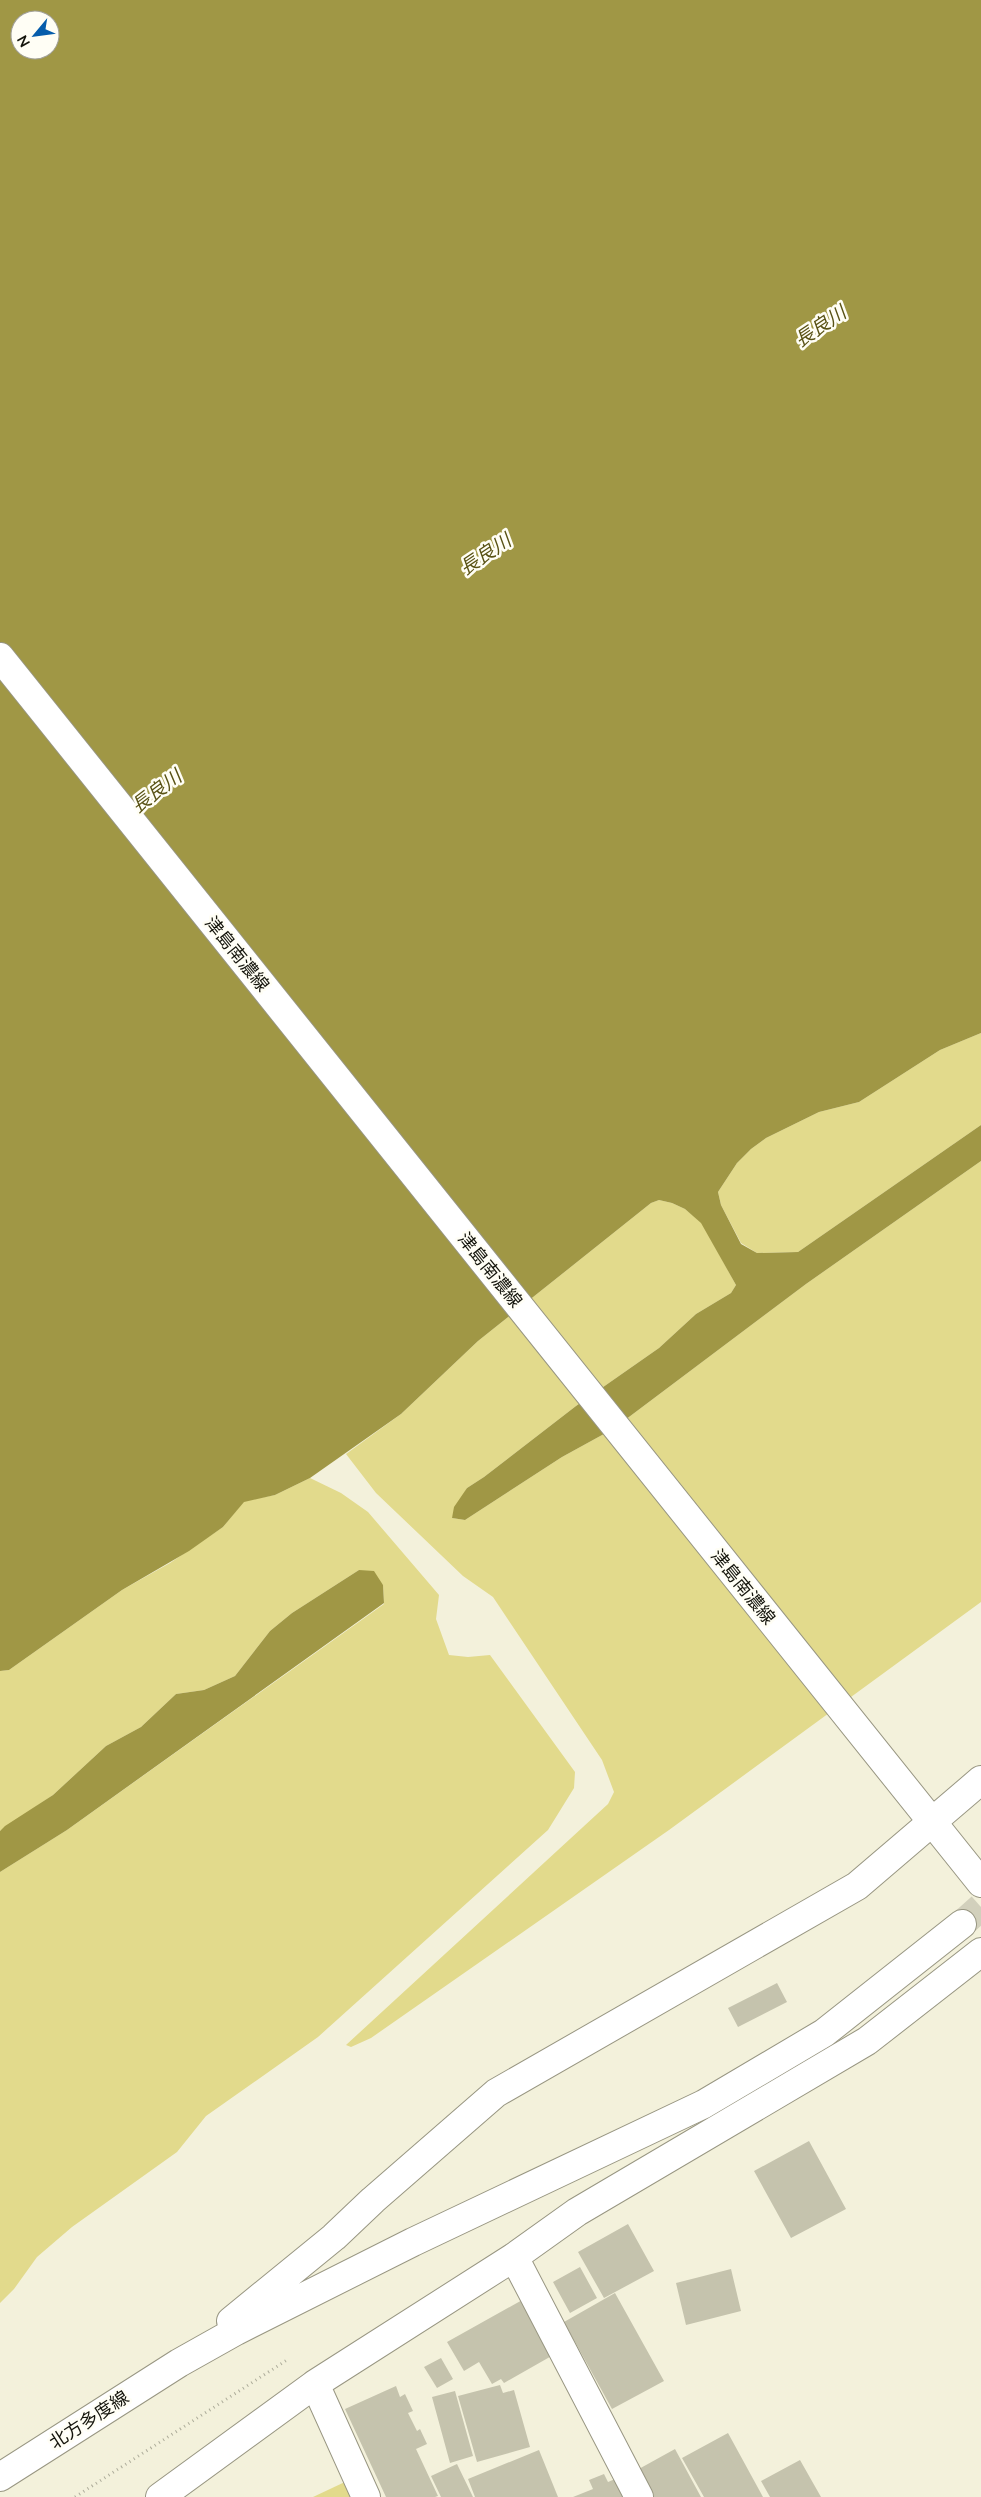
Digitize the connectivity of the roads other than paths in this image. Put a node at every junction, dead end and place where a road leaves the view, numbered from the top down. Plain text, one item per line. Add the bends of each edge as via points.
1 (0, 657) edge
2 (981, 1780) edge
3 (930, 1822) junction
4 (981, 1883) edge
5 (962, 1924) tunnel mouth
6 (978, 1960) edge
7 (514, 2256) junction
8 (179, 2363) junction
9 (315, 2384) junction
10 (0, 2477) edge
11 (160, 2497) edge
12 (366, 2497) edge
13 (639, 2497) edge

1 - 3 main road, 津島南濃線
2 - 3 main road
3 - 4 main road, 津島南濃線
3 - 8 main road via 857,1886 496,2093 334,2237
5 - 8 main road via 824,2033 704,2104 412,2242
6 - 7 main road via 867,2040 577,2212
7 - 9 main road
7 - 13 main road
8 - 10 main road, 北方多度線
9 - 11 main road
9 - 12 main road

